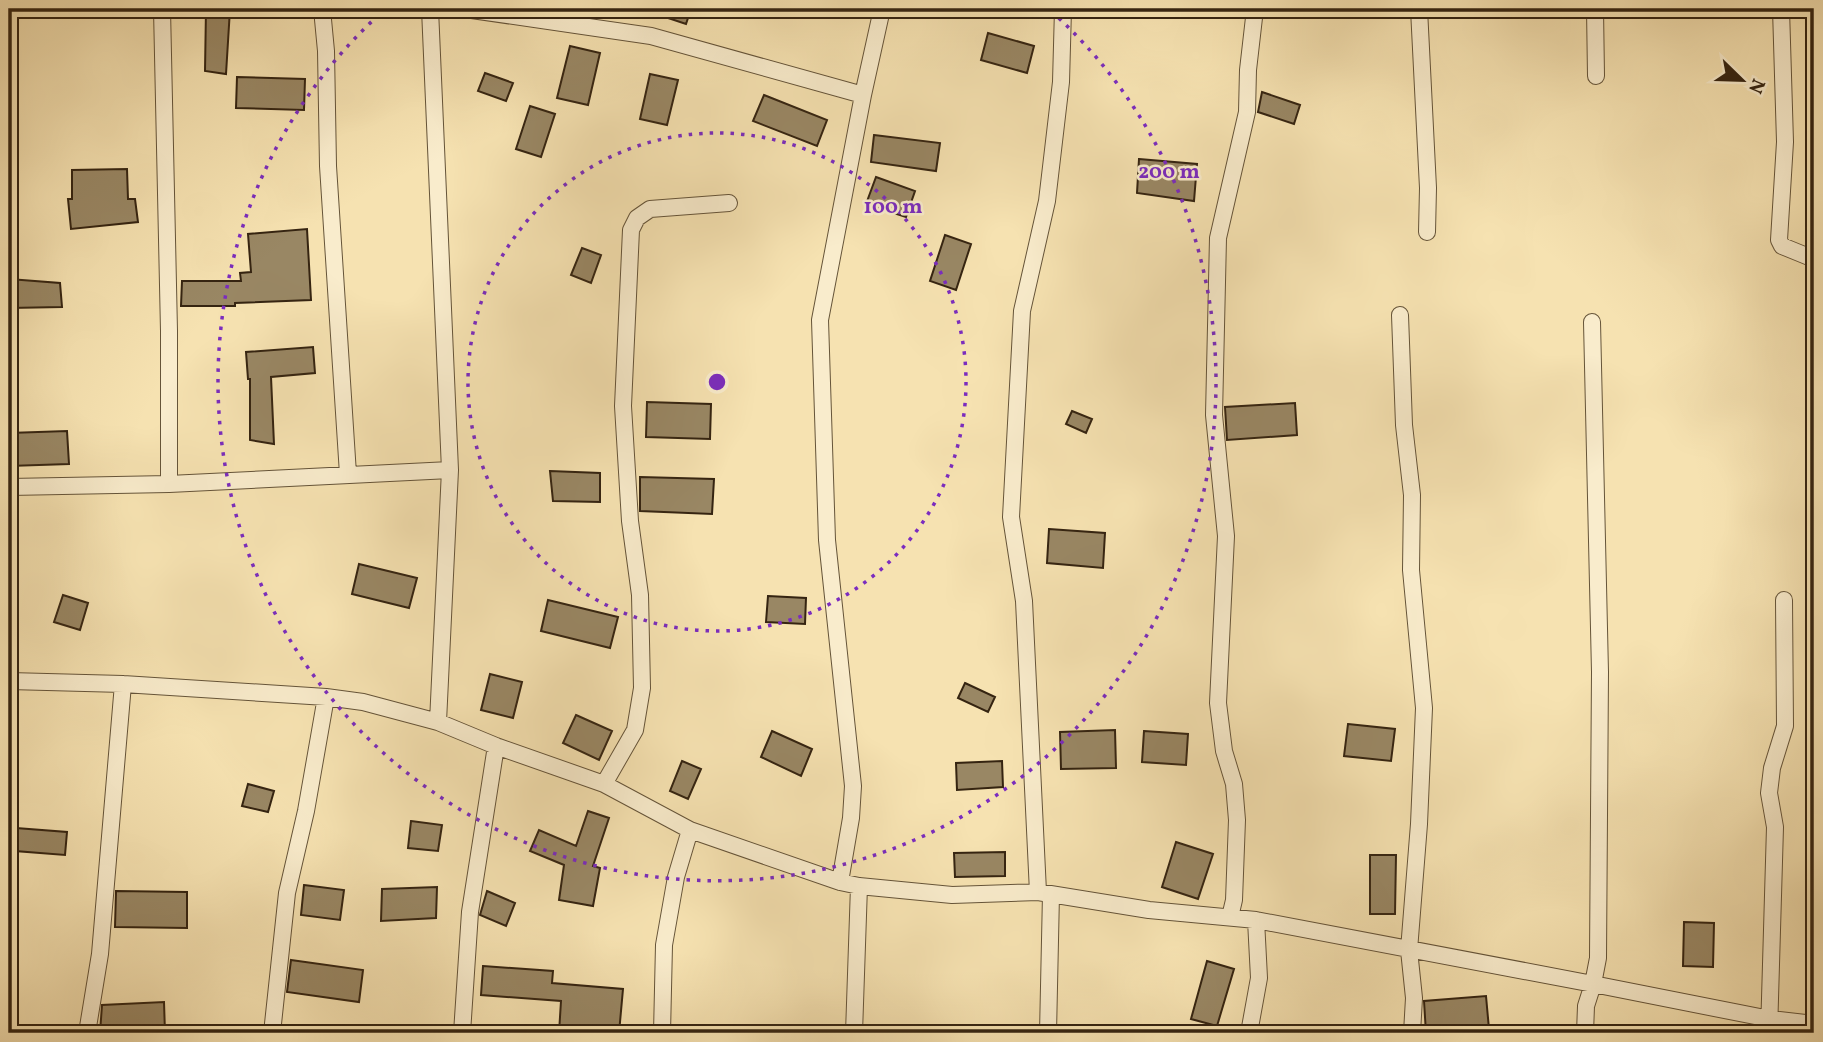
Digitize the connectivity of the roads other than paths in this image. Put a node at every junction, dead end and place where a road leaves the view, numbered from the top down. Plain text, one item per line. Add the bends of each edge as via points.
1 (162, 9) edge
2 (322, 9) edge
3 (430, 9) edge
4 (465, 9) edge
5 (882, 9) edge
6 (1063, 9) edge
7 (1255, 9) edge
8 (1419, 9) edge
9 (1595, 9) edge
10 (1781, 9) edge
11 (1596, 76) dead end
12 (863, 95) junction
13 (729, 204) dead end
14 (1427, 232) dead end
15 (1814, 259) edge
16 (1400, 315) dead end
17 (1592, 322) dead end
18 (450, 470) junction
19 (348, 474) junction
20 (169, 484) junction
21 (9, 486) edge
22 (1784, 600) dead end
23 (9, 681) edge
24 (123, 684) junction
25 (326, 697) junction
26 (438, 722) junction
27 (496, 746) junction
28 (604, 784) junction
29 (690, 830) junction
30 (840, 882) junction
31 (859, 886) junction
32 (1044, 893) junction
33 (1230, 917) junction
34 (1255, 920) junction
35 (1409, 950) junction
36 (1593, 984) junction
37 (1814, 1024) edge
38 (1770, 1026) edge
39 (87, 1033) edge
40 (272, 1033) edge
41 (463, 1033) edge
42 (662, 1033) edge
43 (854, 1033) edge
44 (1048, 1033) edge
45 (1249, 1033) edge
46 (1412, 1033) edge
47 (1585, 1033) edge

1 - 20 street
2 - 19 street
3 - 18 street
4 - 12 street via 651,36
5 - 12 street
6 - 32 street via 1062,82 1047,201 1022,311 1010,517 1024,601
7 - 33 street via 1247,112 1218,238 1214,415 1226,536 1218,704 1237,820
8 - 14 street
9 - 11 street
10 - 15 street via 1785,142 1779,240 1791,252
12 - 30 street via 820,320 827,540 853,786
13 - 28 street via 650,209 637,218 631,230 623,406 640,595 642,688 635,730
16 - 35 street via 1412,495 1412,570 1424,708
17 - 36 street via 1601,766 1598,958
18 - 19 street
18 - 26 street
19 - 20 street
20 - 21 street
22 - 38 street via 1785,726 1769,793 1775,827
23 - 24 street
24 - 25 street
24 - 39 street via 100,954
25 - 26 street
25 - 40 street via 287,893
26 - 27 street
27 - 28 street
27 - 41 street via 470,912
28 - 29 street
29 - 30 street
29 - 42 street via 664,945
30 - 31 street
31 - 32 street via 952,895
31 - 43 street
32 - 33 street
32 - 44 street
33 - 34 street
34 - 35 street
34 - 45 street via 1259,978
35 - 36 street
35 - 46 street
36 - 38 street
36 - 47 street
37 - 38 street

